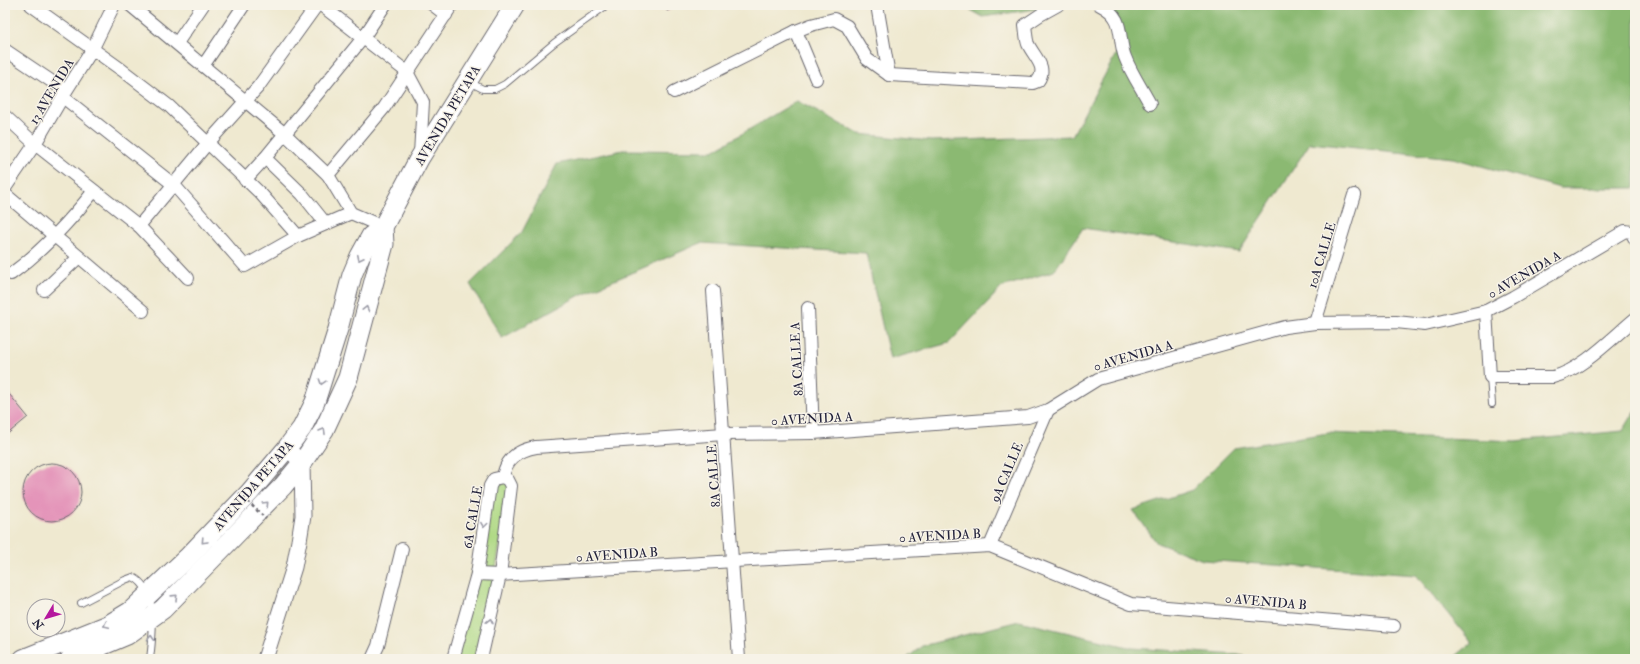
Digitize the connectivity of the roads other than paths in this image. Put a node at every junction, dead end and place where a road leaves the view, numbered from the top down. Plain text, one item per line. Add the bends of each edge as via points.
1 (31, 5) edge
2 (114, 5) edge
3 (203, 5) edge
4 (244, 5) edge
5 (317, 5) edge
6 (321, 5) edge
7 (385, 5) edge
8 (433, 5) edge
9 (515, 5) edge
10 (607, 5) edge
11 (877, 5) edge
12 (1058, 5) edge
13 (1100, 5) edge
14 (138, 7) edge
15 (449, 10) edge
16 (796, 31) junction
17 (363, 38) junction
18 (177, 43) junction
19 (5, 50) edge
20 (92, 50) junction
21 (202, 66) junction
22 (407, 72) junction
23 (889, 75) junction
24 (816, 79) dead end
25 (467, 82) junction
26 (674, 92) dead end
27 (64, 94) junction
28 (246, 101) junction
29 (1150, 104) dead end
30 (5, 116) edge
31 (285, 134) junction
32 (36, 144) junction
33 (207, 144) junction
34 (266, 158) junction
35 (419, 159) junction
36 (328, 175) junction
37 (245, 180) junction
38 (174, 185) junction
39 (5, 188) edge
40 (94, 191) junction
41 (5, 194) edge
42 (1354, 194) dead end
43 (351, 213) junction
44 (326, 224) junction
45 (138, 226) junction
46 (383, 227) junction
47 (55, 235) junction
48 (298, 236) junction
49 (1635, 239) edge
50 (79, 257) junction
51 (12, 274) dead end
52 (188, 278) dead end
53 (44, 290) dead end
54 (713, 291) dead end
55 (808, 308) dead end
56 (143, 311) dead end
57 (1486, 311) junction
58 (1635, 319) edge
59 (1315, 323) junction
60 (1490, 377) junction
61 (1492, 404) dead end
62 (1048, 410) junction
63 (813, 433) junction
64 (724, 434) junction
65 (286, 448) junction
66 (302, 463) junction
67 (503, 477) junction
68 (990, 546) junction
69 (402, 549) dead end
70 (733, 560) junction
71 (477, 574) junction
72 (500, 575) junction
73 (149, 596) junction
74 (81, 603) dead end
75 (154, 617) junction
76 (1394, 626) dead end
77 (101, 654) edge
78 (23, 659) edge
79 (70, 659) edge
80 (150, 659) edge
81 (265, 659) edge
82 (372, 659) edge
83 (453, 659) edge
84 (481, 659) edge
85 (739, 659) edge

1 - 20 street
2 - 20 street, 13 AVENIDA
3 - 18 street
4 - 21 street
5 - 28 street
6 - 17 street
7 - 17 street
8 - 15 street
9 - 25 main road, AVENIDA PETAPA
10 - 25 lane via 554,43 506,84 495,89 483,89
11 - 23 street
12 - 23 street via 1025,25 1028,44 1042,69 1042,77 1038,81
13 - 29 street via 1109,9 1119,24 1125,57
14 - 18 street
15 - 22 street
16 - 23 street via 834,19 842,22 867,59
16 - 24 street
16 - 26 street
17 - 22 street
17 - 31 street
18 - 21 street
19 - 27 street
20 - 27 street, 13 AVENIDA
20 - 33 street via 169,106
21 - 28 street
22 - 35 street via 423,102
22 - 36 street via 384,108
25 - 35 main road, AVENIDA PETAPA
27 - 32 street, 13 AVENIDA
27 - 38 street
28 - 31 street
28 - 33 street
30 - 32 street
31 - 34 street
31 - 36 street
32 - 39 street, 13 AVENIDA
32 - 40 street
33 - 37 street
33 - 38 street
34 - 37 street
34 - 44 street via 302,194
35 - 46 main road, AVENIDA PETAPA
36 - 43 street
37 - 48 street
38 - 45 street
38 - 48 street via 245,266
40 - 45 street
40 - 47 street
41 - 47 street
42 - 59 street, 10A CALLE
43 - 44 street
43 - 46 street
44 - 48 street
45 - 52 street
46 -> 65 main road, AVENIDA PETAPA via 371,236 360,256 352,275 315,402 302,428
66 -> 46 main road, AVENIDA PETAPA via 324,430 348,378 384,244
47 - 50 street
47 - 51 street via 34,257
49 - 57 street, 0 AVENIDA A via 1631,232 1625,230
50 - 53 street
50 - 56 street
54 - 64 street, 8A CALLE
55 - 63 street, 8A CALLE A
57 - 59 street, 0 AVENIDA A via 1425,325 1396,322
57 - 60 street
58 - 60 street via 1583,362 1563,375
59 - 62 street, 0 AVENIDA A via 1285,326 1098,379
60 - 61 lane
62 - 63 street, 0 AVENIDA A via 1028,417
62 - 68 street, 9A CALLE
63 - 64 street, 0 AVENIDA A
64 - 67 street, 0 AVENIDA A via 526,448 513,456 505,468
64 - 70 street, 8A CALLE
65 - 66 street
65 -> 73 main road, AVENIDA PETAPA via 250,492
75 -> 66 main road, AVENIDA PETAPA via 200,573
66 - 81 street via 303,516 298,547
67 -> 71 street, 6A CALLE via 494,479 490,486
67 - 72 street via 510,482 511,490
68 - 70 street, 0 AVENIDA B
68 - 76 street, 0 AVENIDA B via 1131,604
69 - 82 street via 378,646
70 - 72 street, 0 AVENIDA B
70 - 85 street, 8A CALLE
71 - 72 street, 0 AVENIDA B
71 - 83 street, 6A CALLE
84 -> 72 street
73 - 74 lane via 133,577
73 - 75 lane
73 -> 78 main road, AVENIDA PETAPA via 108,625
75 - 77 main road, AVENIDA PETAPA
80 -> 75 lane
77 - 79 main road, AVENIDA PETAPA

